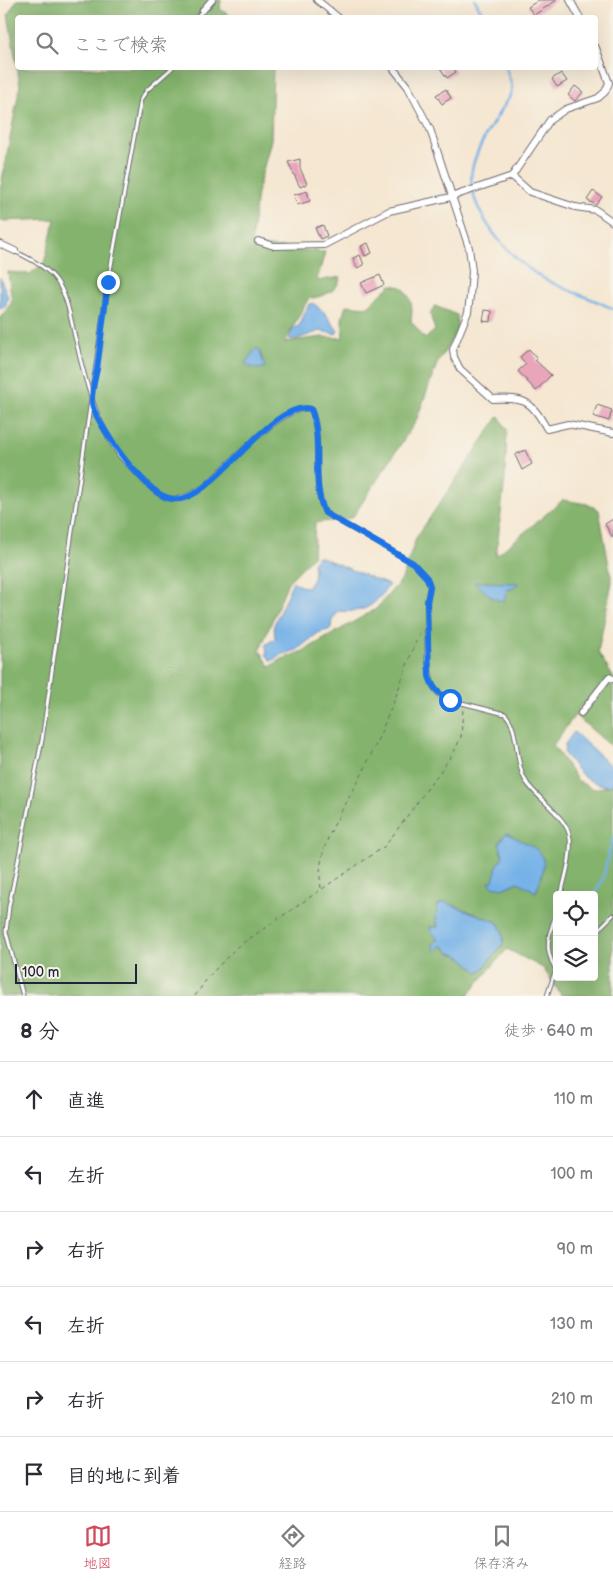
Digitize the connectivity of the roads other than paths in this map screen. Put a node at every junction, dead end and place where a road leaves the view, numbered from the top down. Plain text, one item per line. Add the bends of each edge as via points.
1 (212, 0) edge
2 (317, 0) edge
3 (570, 0) edge
4 (203, 10) joint
5 (199, 15) edge
6 (335, 15) edge
7 (578, 15) edge
8 (598, 53) edge
9 (170, 70) edge
10 (394, 70) edge
11 (512, 176) junction
12 (451, 197) junction
13 (613, 222) edge
14 (258, 241) dead end
15 (0, 244) edge
16 (15, 251) joint
17 (92, 403) junction
18 (613, 433) edge
19 (613, 679) edge
20 (581, 712) dead end
21 (562, 891) edge
22 (613, 915) edge
23 (553, 923) edge
24 (598, 930) edge
25 (553, 963) edge
26 (553, 977) edge
27 (23, 996) edge
28 (547, 996) edge

1 - 4 street
2 - 6 street
3 - 7 street
4 - 5 lane
8 - 11 street via 609,83 605,92 584,104 566,109 550,120
9 - 17 lane via 141,99 108,282
10 - 12 street via 408,87 430,129
11 - 12 street
11 - 13 street via 530,192 596,210
12 - 14 street via 389,211 324,245 274,246
12 - 18 street via 469,248 472,271 468,312 453,349 460,369 494,399 517,398 535,408 546,429 568,424
15 - 16 street
16 - 17 lane via 35,261 59,284
17 - 21 lane via 120,455 147,484 166,498 175,500 206,485 279,419 294,410 311,409 317,423 319,501 325,513 413,563 421,571 430,586 427,659 433,687 445,698 505,714 511,720 518,757 528,784 570,835 571,850
17 - 27 lane via 42,740 9,906 6,932
19 - 20 street via 609,677
22 - 24 lane
23 - 25 lane via 546,942
26 - 28 lane

